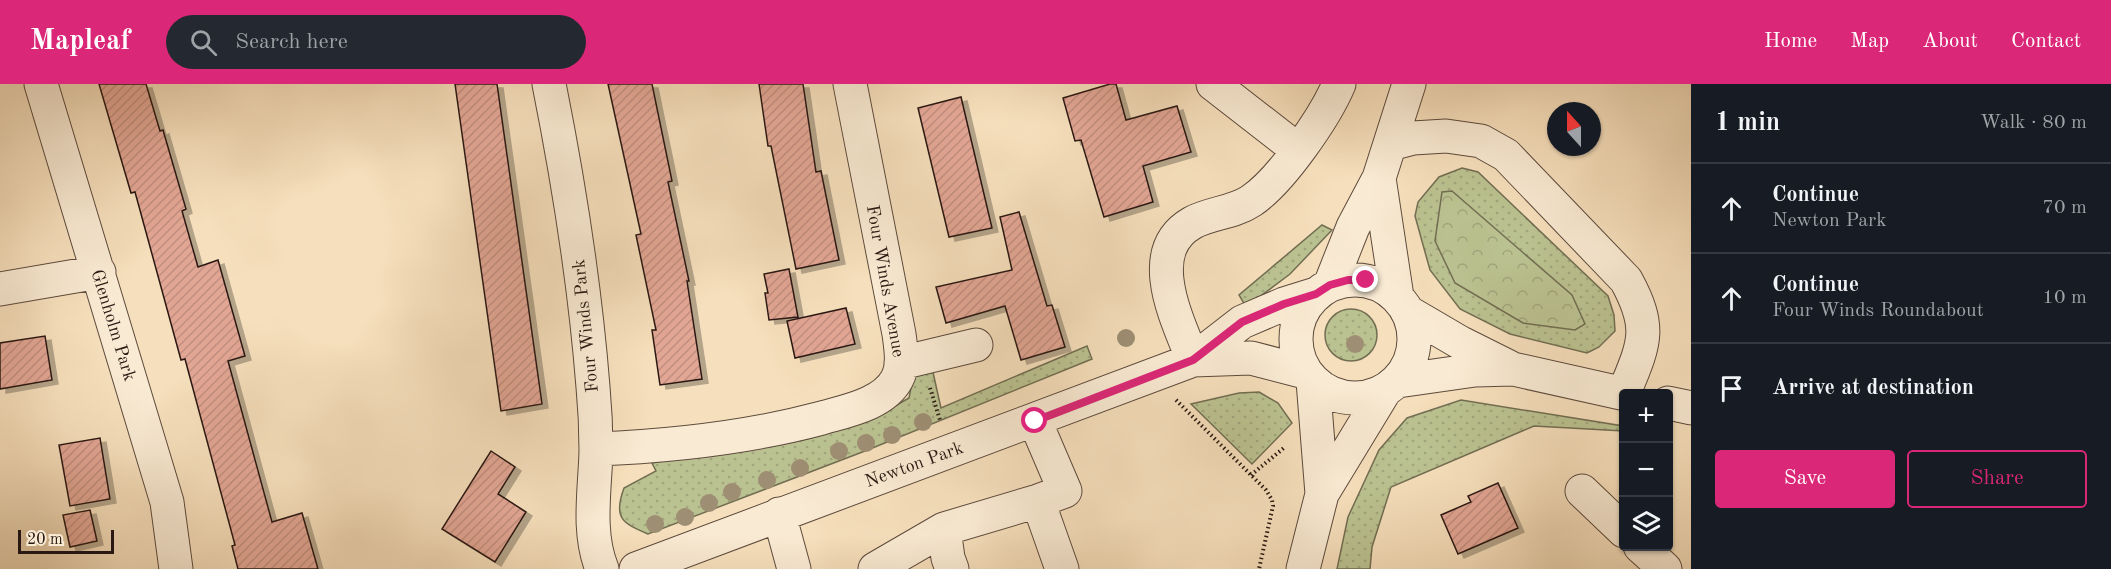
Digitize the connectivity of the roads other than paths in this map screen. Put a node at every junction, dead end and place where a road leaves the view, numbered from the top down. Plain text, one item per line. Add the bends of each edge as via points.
1 (41, 84) edge
2 (549, 84) edge
3 (850, 84) edge
4 (1213, 84) edge
5 (1339, 84) edge
6 (1409, 84) edge
7 (1390, 144) junction
8 (1298, 150) junction
9 (1379, 178) junction
10 (99, 272) junction
11 (0, 289) edge
12 (1323, 290) junction
13 (1403, 304) junction
14 (975, 345) dead end
15 (1193, 360) junction
16 (902, 363) junction
17 (1513, 369) junction
18 (1309, 377) junction
19 (1391, 386) junction
20 (1626, 389) edge
21 (1619, 392) edge
22 (1673, 404) edge
23 (1691, 408) edge
24 (1035, 421) junction
25 (596, 449) junction
26 (1582, 491) dead end
27 (1322, 494) junction
28 (1038, 501) junction
29 (779, 514) junction
30 (1619, 527) edge
31 (944, 529) junction
32 (1645, 551) edge
33 (176, 569) edge
34 (602, 569) edge
35 (636, 569) edge
36 (794, 569) edge
37 (875, 569) edge
38 (952, 569) edge
39 (1062, 569) edge
40 (1303, 569) edge
41 (1665, 569) edge

1 - 10 street, Glenholm Park
2 - 25 street, Four Winds Park via 585,303
3 - 16 street, Four Winds Avenue
4 - 8 street
5 - 8 street
6 - 7 street
7 - 9 street
7 - 20 street via 1446,136 1481,141 1506,155 1626,280 1637,300 1644,334
8 - 15 street via 1271,184 1251,201 1192,222 1169,249 1165,268 1168,291
9 - 12 street
9 - 13 street
10 - 11 street
10 - 33 street, Glenholm Park via 167,502
12 - 13 street via 1348,280 1366,280 1383,286
12 - 15 street, Newton Park via 1242,322
12 - 18 street via 1305,307 1298,323 1298,356
13 - 17 street via 1461,343
13 - 19 street via 1414,329 1414,348 1409,365
14 - 16 street
15 - 18 street, Newton Park via 1251,358
15 - 24 street, Newton Park
16 - 25 street, Four Winds Avenue via 890,389 844,412 777,430 718,440
17 - 19 street via 1475,370
17 - 21 street
18 - 19 street via 1328,392 1347,398 1366,398
18 - 27 street
19 - 27 street
22 - 23 street
24 - 28 street via 1065,491
24 - 29 street, Newton Park
25 - 34 street, Four Winds Park via 593,529
26 - 30 street
27 - 40 street
28 - 31 street
28 - 39 street
29 - 35 street, Newton Park
29 - 36 street
31 - 37 street
31 - 38 street
32 - 41 street

